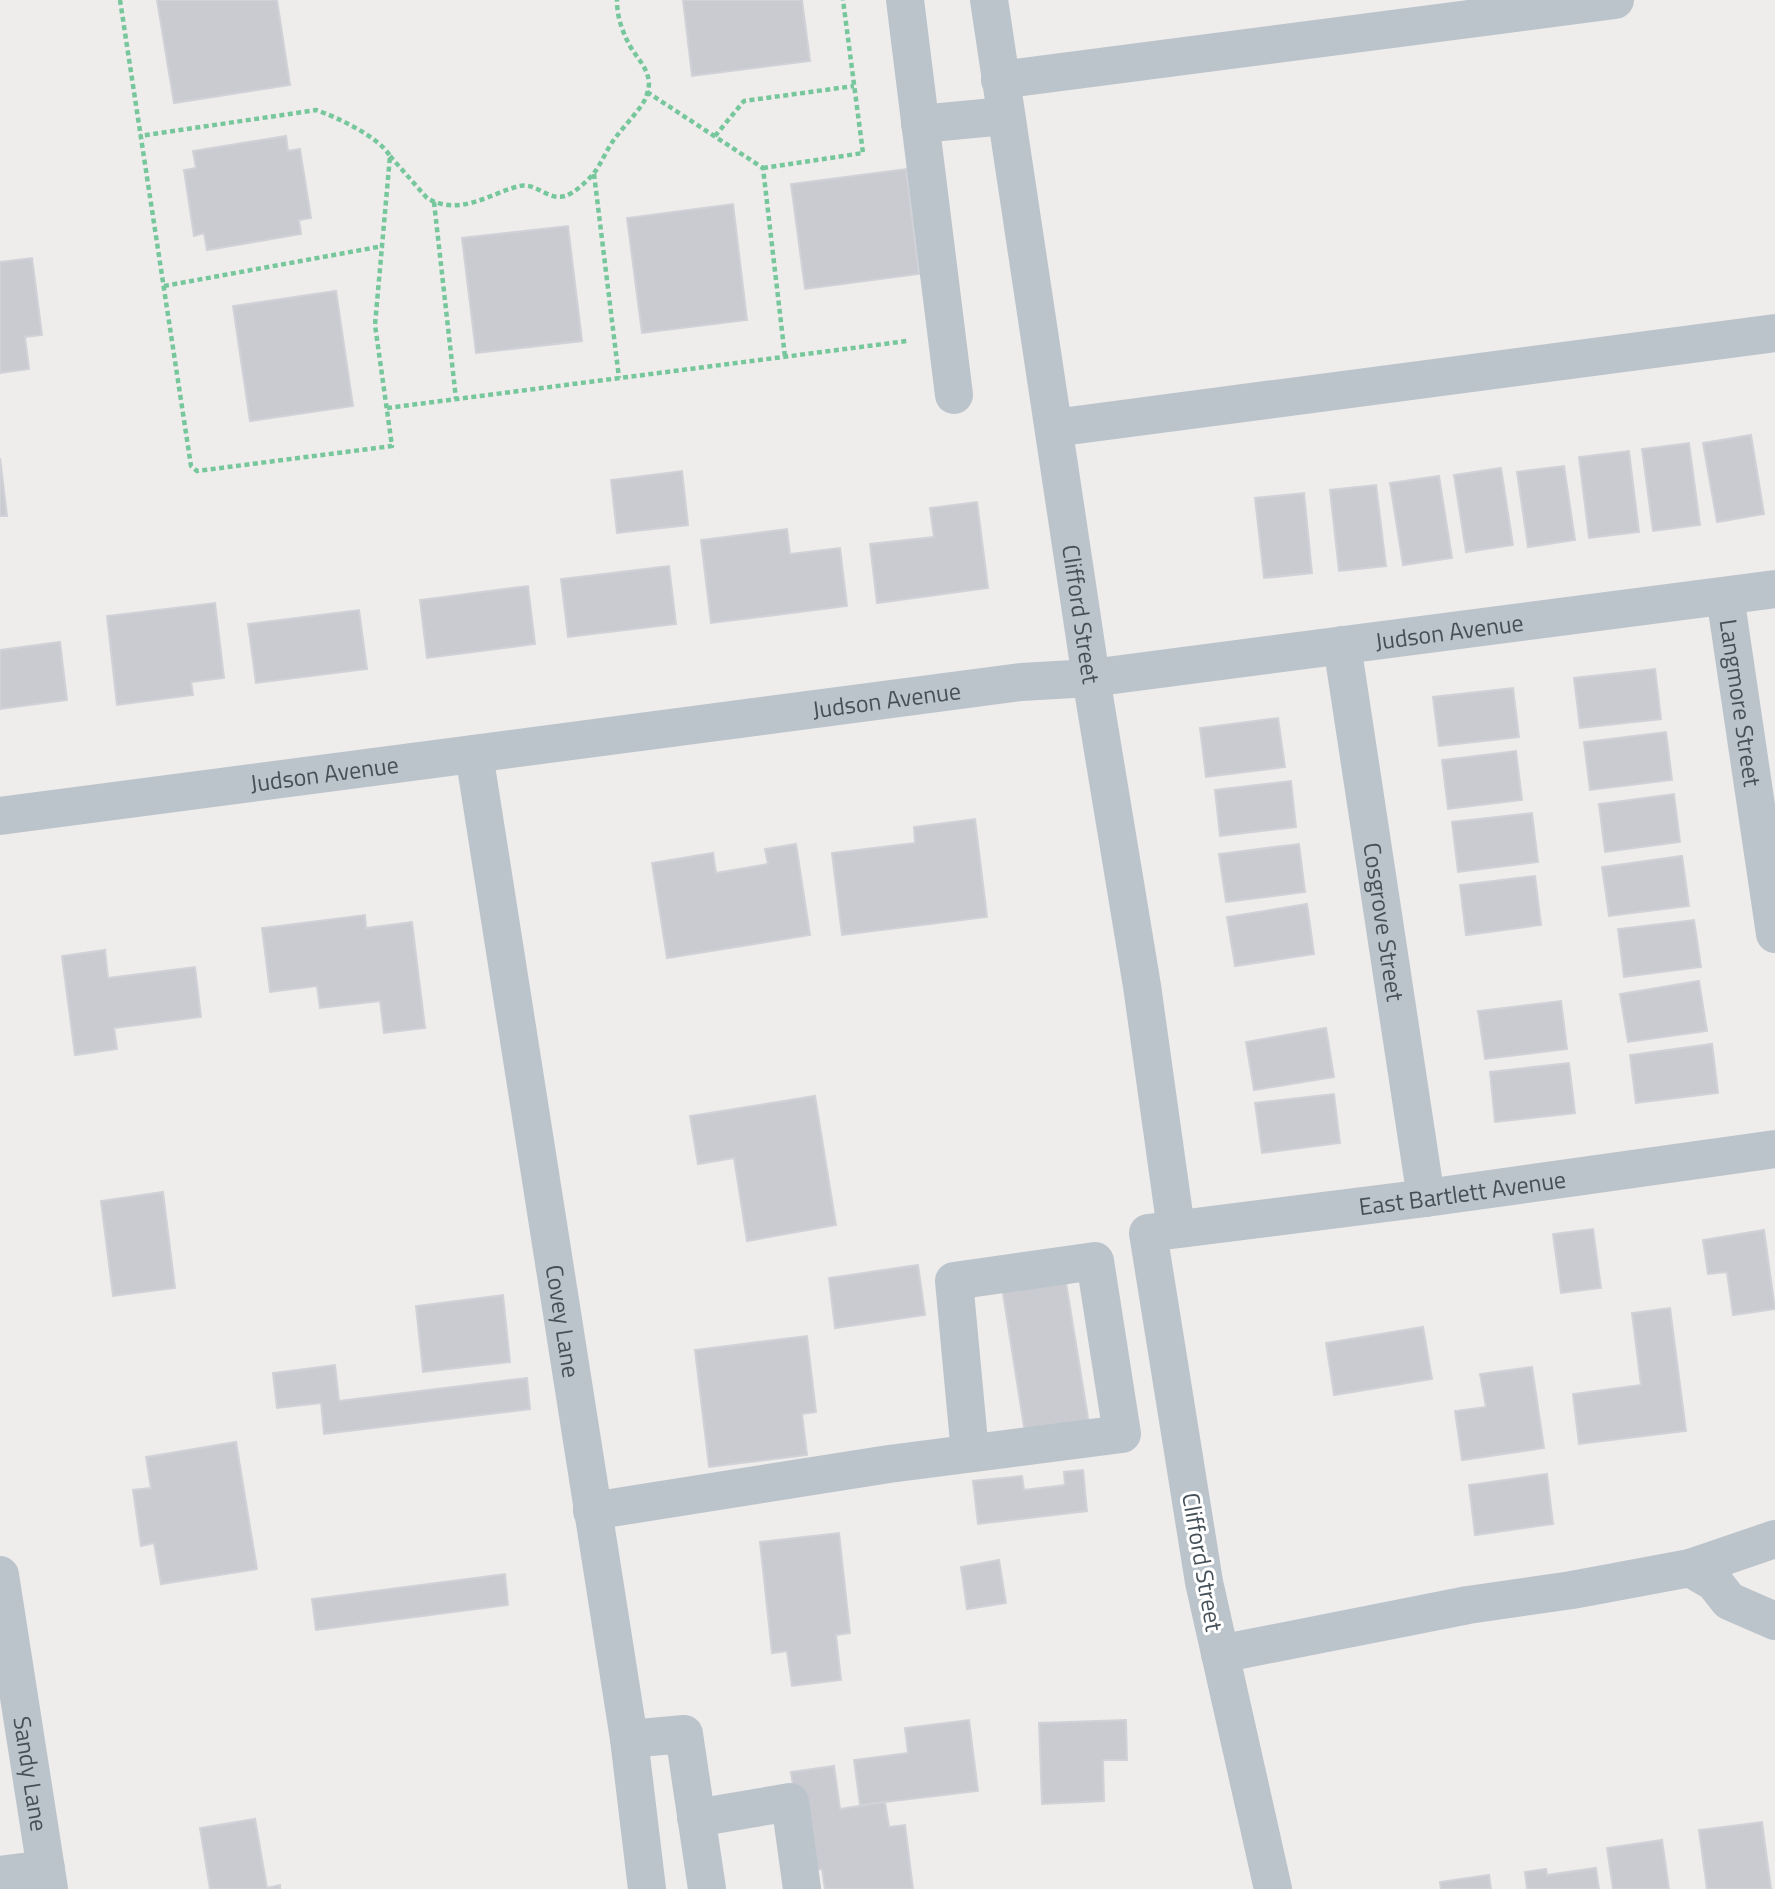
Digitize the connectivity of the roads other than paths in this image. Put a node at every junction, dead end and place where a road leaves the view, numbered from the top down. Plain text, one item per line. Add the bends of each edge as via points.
1 (905, 0) edge
2 (989, 0) edge
3 (1615, 0) edge
4 (1003, 98) junction
5 (920, 124) junction
6 (1775, 333) edge
7 (954, 395) dead end
8 (1054, 428) junction
9 (1775, 589) edge
10 (1725, 596) junction
11 (1342, 645) junction
12 (1091, 678) junction
13 (474, 754) junction
14 (0, 816) edge
15 (1775, 934) edge
16 (1775, 1149) edge
17 (1426, 1198) junction
18 (1162, 1231) junction
19 (970, 1453) junction
20 (592, 1511) junction
21 (1775, 1539) edge
22 (1690, 1568) junction
23 (0, 1574) edge
24 (1775, 1620) edge
25 (1220, 1654) junction
26 (629, 1739) junction
27 (696, 1818) junction
28 (0, 1875) edge
29 (48, 1879) edge
30 (647, 1889) edge
31 (707, 1889) edge
32 (802, 1889) edge
33 (1273, 1889) edge

1 - 5 street
2 - 4 street, Clifford Street
3 - 4 street
4 - 5 street
4 - 8 street, Clifford Street
5 - 7 street
6 - 8 street
8 - 12 street, Clifford Street
9 - 10 street, Judson Avenue
10 - 11 street, Judson Avenue
10 - 15 street, Langmore Street
11 - 12 street, Judson Avenue
11 - 17 street, Cosgrove Street
12 - 13 street, Judson Avenue via 1021,682
12 - 18 street, Clifford Street via 1142,986
13 - 14 street, Judson Avenue
13 - 20 street, Covey Lane
16 - 17 street, East Bartlett Avenue
17 - 18 street, East Bartlett Avenue
18 - 25 street, Clifford Street via 1204,1582
19 - 19 street via 1122,1434 1095,1261 954,1281
19 - 20 street
20 - 26 street, Covey Lane
21 - 22 street
22 - 24 street via 1714,1582 1729,1601
22 - 25 street via 1468,1605
23 - 29 street, Sandy Lane
25 - 33 street, Clifford Street
26 - 27 street via 684,1734
26 - 30 street, Covey Lane
27 - 31 street
27 - 32 street via 790,1802
28 - 29 street

